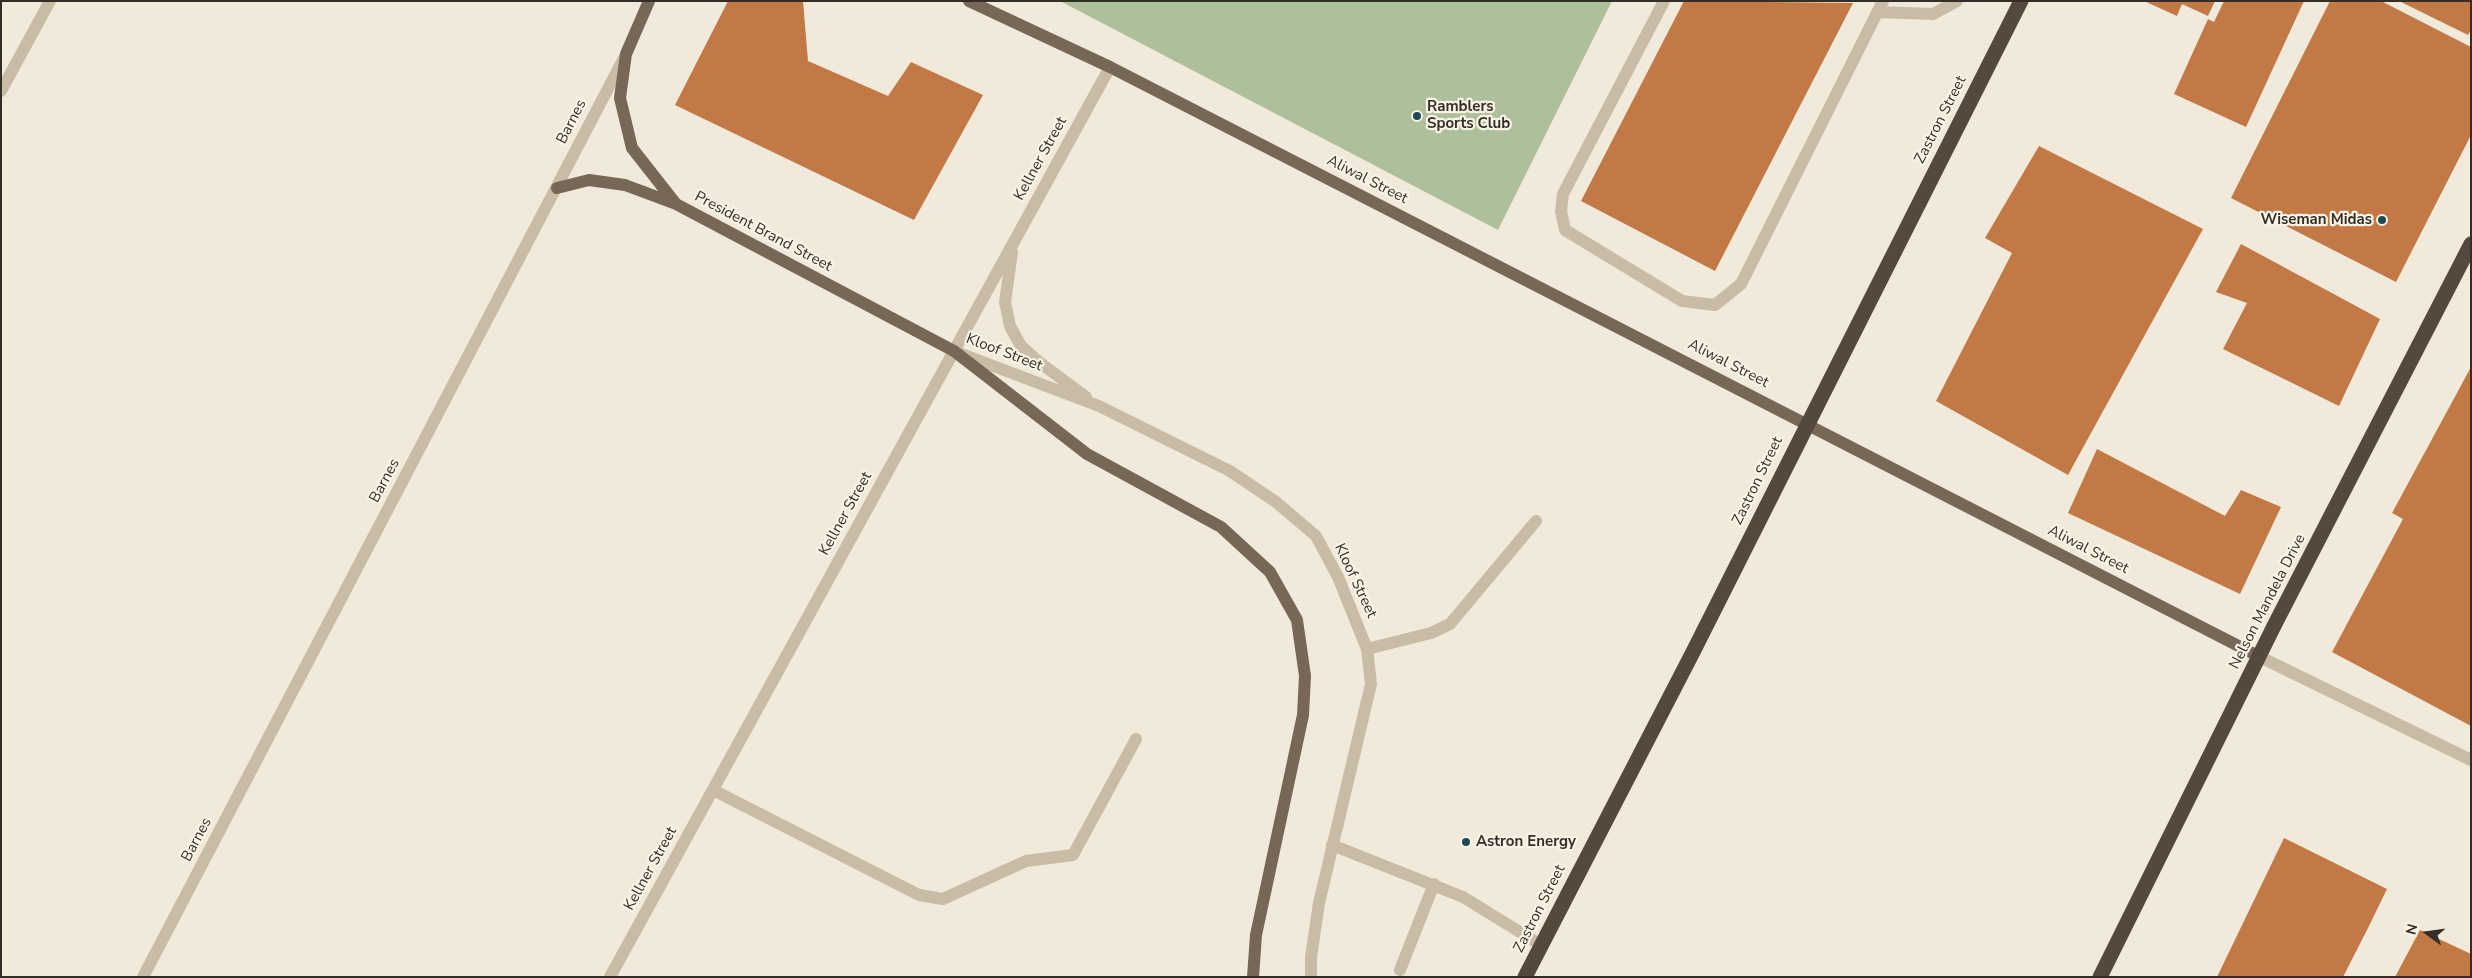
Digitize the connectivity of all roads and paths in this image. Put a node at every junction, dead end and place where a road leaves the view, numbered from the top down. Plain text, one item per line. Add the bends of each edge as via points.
1 (50, 1) edge
2 (648, 1) edge
3 (656, 1) edge
4 (969, 1) edge
5 (1664, 1) edge
6 (1957, 1) edge
7 (2021, 1) edge
8 (1880, 7) edge
9 (626, 54) junction
10 (1110, 67) junction
11 (1, 91) edge
12 (557, 188) junction
13 (676, 204) junction
14 (2471, 244) edge
15 (1013, 245) junction
16 (954, 351) junction
17 (1099, 406) junction
18 (1807, 423) junction
19 (1536, 521) dead end
20 (1367, 649) junction
21 (2260, 657) junction
22 (1136, 739) dead end
23 (2471, 760) edge
24 (713, 790) junction
25 (1332, 846) junction
26 (1434, 884) junction
27 (1541, 945) junction
28 (1400, 970) dead end
29 (143, 977) edge
30 (610, 977) edge
31 (1252, 977) edge
32 (1311, 977) edge
33 (1525, 977) edge
34 (2100, 977) edge

1 - 11 street
2 - 9 main road, President Brand Street
3 - 9 street, Barnes
4 - 10 main road, Aliwal Street
5 - 8 street via 1563,194 1561,211 1565,230 1682,301 1715,305 1740,284
6 - 8 street via 1933,14
7 - 18 highway, Zastron Street
9 - 12 street, Barnes
9 - 13 main road, President Brand Street via 620,98 632,148
10 - 15 street, Kellner Street
10 - 18 main road, Aliwal Street
12 - 13 main road via 589,180 625,185
12 - 29 street, Barnes
13 - 16 main road, President Brand Street
14 - 21 highway, Nelson Mandela Drive
15 - 16 street, Kellner Street
15 - 17 street via 1005,302 1010,326 1021,346
16 - 17 street, Kloof Street
16 - 24 street, Kellner Street
16 - 31 main road, Kloof Street via 1087,454 1221,527 1270,572 1297,620 1305,676 1303,715 1256,935
17 - 20 street, Kloof Street via 1230,471 1276,502 1316,536 1338,577
18 - 21 main road, Aliwal Street
18 - 27 highway, Zastron Street
19 - 20 street via 1450,624 1431,633
20 - 25 street, Kloof Street via 1371,684
21 - 23 street, Aliwal Street
21 - 34 highway, Nelson Mandela Drive
22 - 24 street via 1073,855 1026,861 943,899 919,895
24 - 30 street, Kellner Street
25 - 26 street
25 - 32 street, Kloof Street via 1319,903
26 - 27 street via 1462,897
26 - 28 street
27 - 33 highway, Zastron Street

